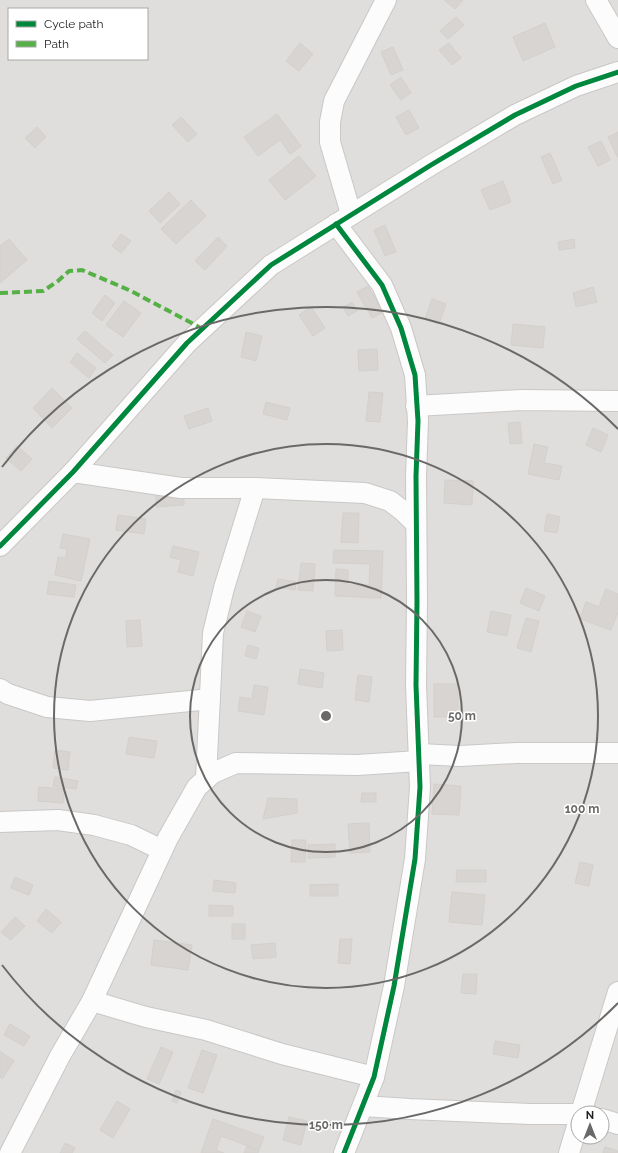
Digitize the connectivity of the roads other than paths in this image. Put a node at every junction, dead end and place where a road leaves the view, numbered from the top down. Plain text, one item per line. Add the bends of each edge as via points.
1 (386, 0) edge
2 (596, 0) edge
3 (618, 38) edge
4 (618, 72) edge
5 (344, 219) junction
6 (618, 401) edge
7 (416, 406) junction
8 (73, 472) junction
9 (255, 488) junction
10 (416, 524) junction
11 (0, 546) edge
12 (0, 689) edge
13 (210, 699) junction
14 (618, 753) edge
15 (419, 758) junction
16 (206, 779) junction
17 (0, 822) edge
18 (162, 850) junction
19 (618, 992) edge
20 (92, 1001) junction
21 (374, 1077) junction
22 (583, 1105) edge
23 (363, 1106) junction
24 (570, 1114) edge
25 (10, 1153) edge
26 (344, 1153) edge

1 - 5 street via 334,101 330,142
2 - 3 street
4 - 5 street via 576,86 515,115
5 - 7 street via 382,285 401,328 415,375
5 - 8 street via 271,265 188,343
6 - 7 street via 521,400
7 - 10 street
8 - 9 street via 180,488
8 - 11 street
9 - 10 street via 366,493 390,501
9 - 13 street via 213,633
10 - 15 street via 416,686
12 - 13 street via 47,707 90,711
13 - 16 street
14 - 15 street via 516,753
15 - 16 street via 357,765 236,763
15 - 21 street via 420,787 415,859 394,986
16 - 18 street via 197,787
17 - 18 street via 58,820 94,825 131,835
18 - 20 street
19 - 22 street
20 - 21 street
20 - 25 street via 60,1056
21 - 23 street
23 - 24 street
23 - 26 street

